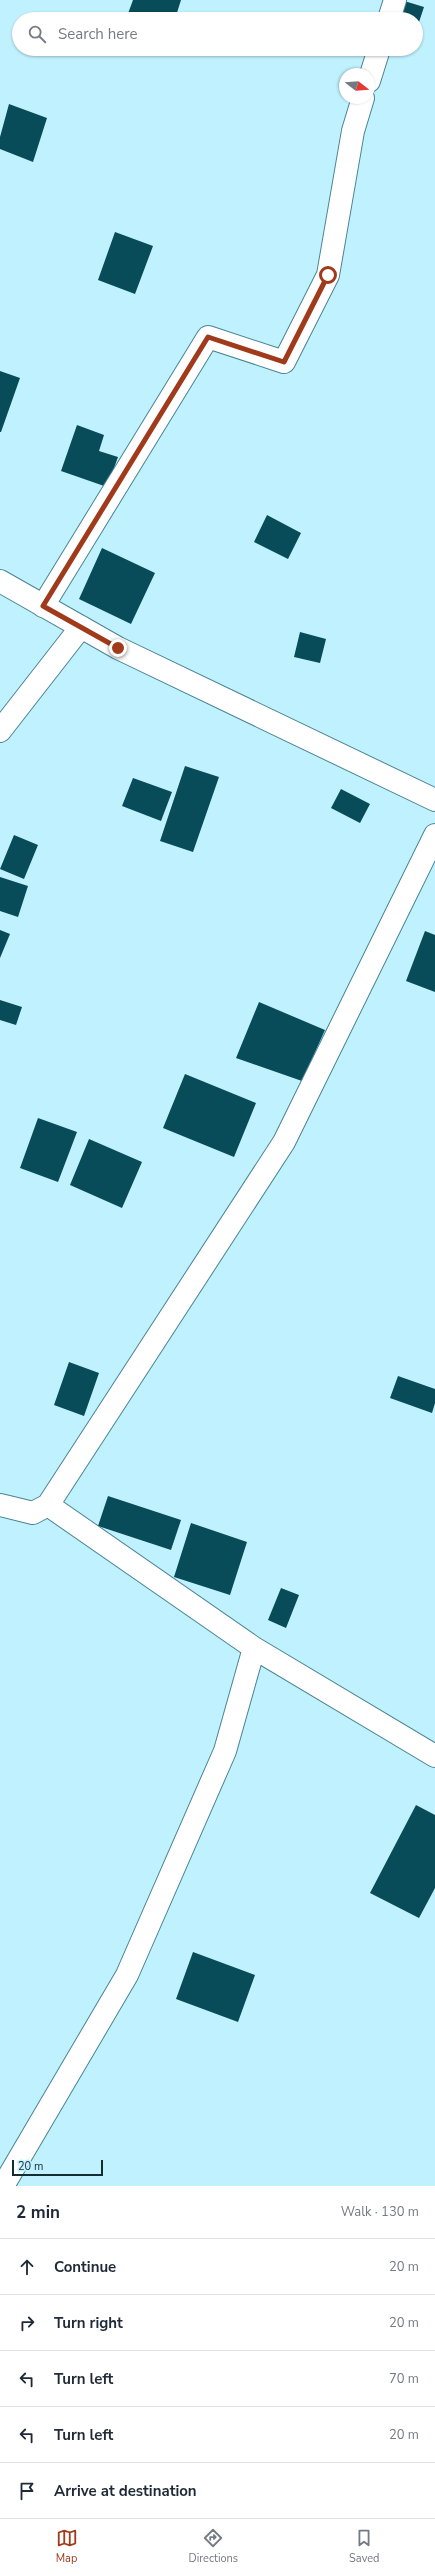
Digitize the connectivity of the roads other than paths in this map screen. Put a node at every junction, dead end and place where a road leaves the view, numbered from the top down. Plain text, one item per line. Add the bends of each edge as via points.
1 (395, 0) edge
2 (391, 12) edge
3 (377, 56) edge
4 (373, 68) edge
5 (362, 104) edge
6 (0, 581) edge
7 (43, 606) junction
8 (81, 627) junction
9 (0, 731) edge
10 (435, 800) edge
11 (435, 835) edge
12 (0, 1505) edge
13 (48, 1505) junction
14 (254, 1648) junction
15 (435, 1756) edge
16 (2, 2186) edge

1 - 2 street
3 - 4 street
5 - 7 street via 353,130 328,275 284,362 208,337
6 - 7 street
7 - 8 street
8 - 9 street
8 - 10 street via 118,648
11 - 13 street via 284,1142
12 - 13 street via 33,1513
13 - 14 street
14 - 15 street
14 - 16 street via 225,1751 127,1975

